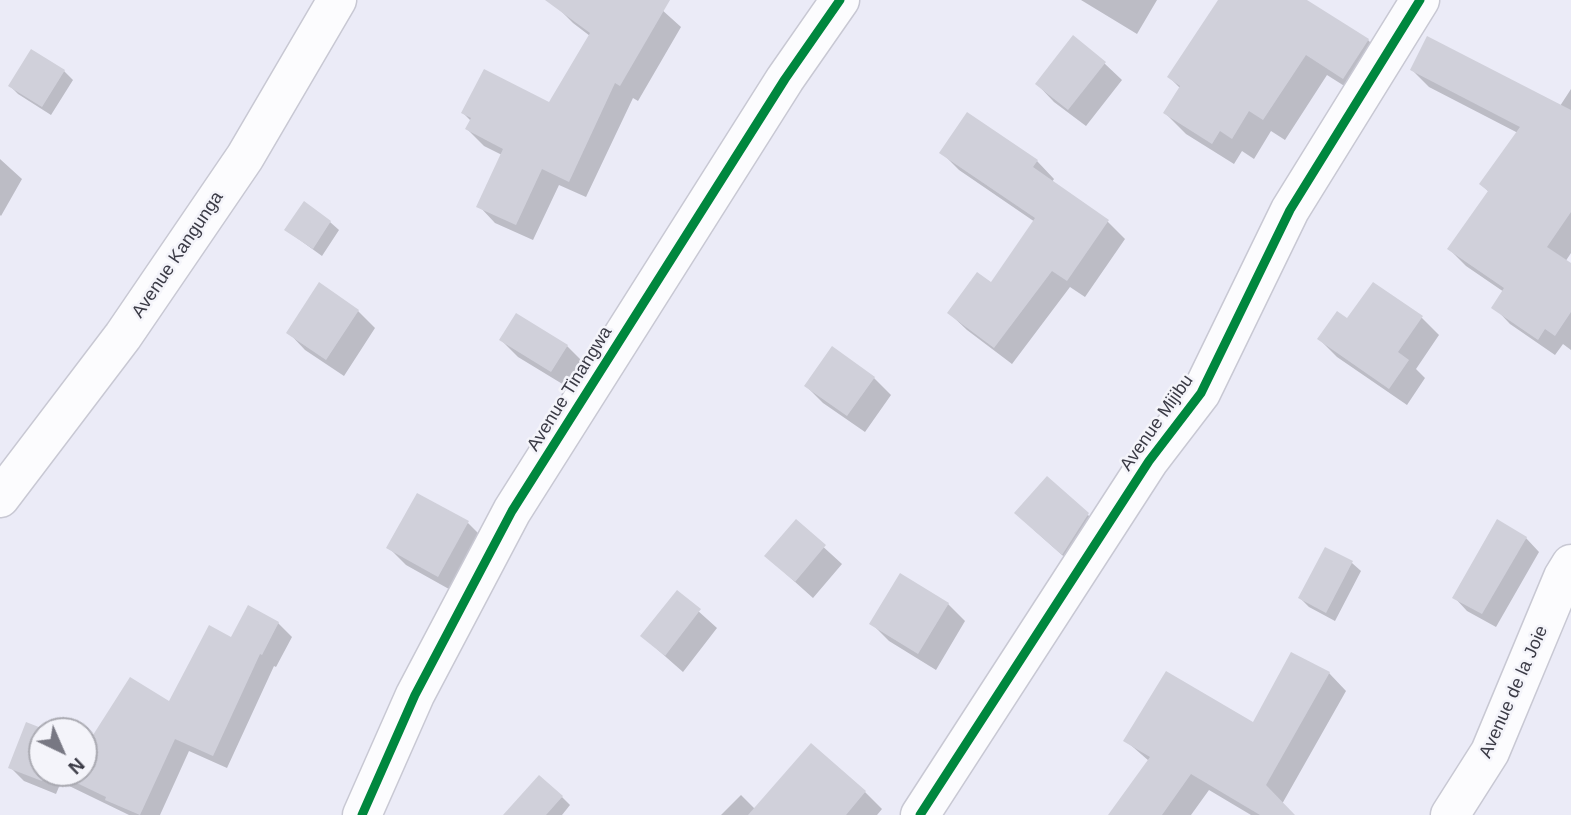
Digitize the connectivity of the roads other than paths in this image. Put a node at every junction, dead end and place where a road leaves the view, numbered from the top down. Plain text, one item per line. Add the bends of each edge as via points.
1 (337, 0) edge
2 (840, 0) edge
3 (1420, 0) edge
4 (0, 498) edge
5 (1571, 564) edge
6 (362, 815) edge
7 (920, 815) edge
8 (1450, 815) edge

1 - 4 street, Avenue Kangunga via 244,157 123,336
2 - 6 street, Avenue Tinangwa via 785,79 512,511 415,695
3 - 7 street, Avenue Mijibu via 1290,210 1200,393 1149,461
5 - 8 street, Avenue de la Joie via 1490,752

